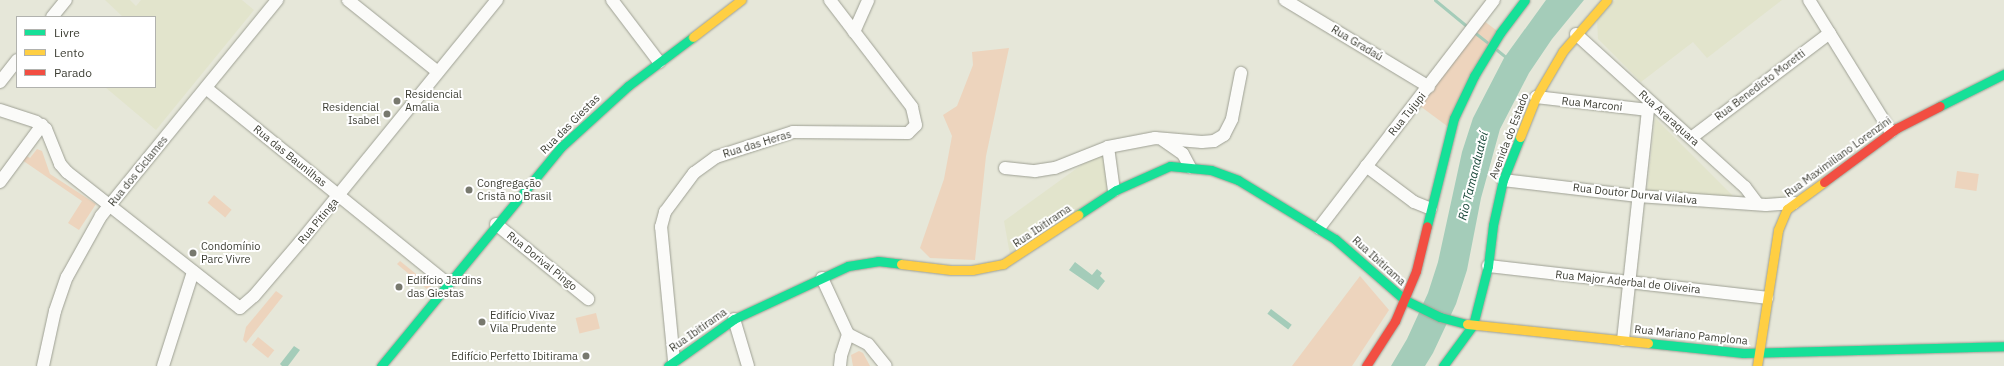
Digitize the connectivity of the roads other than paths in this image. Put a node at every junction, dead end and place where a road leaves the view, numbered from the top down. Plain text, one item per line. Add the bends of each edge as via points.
1 (66, 0) edge
2 (277, 0) edge
3 (348, 0) edge
4 (497, 0) edge
5 (612, 0) edge
6 (741, 0) edge
7 (830, 0) edge
8 (868, 0) edge
9 (1285, 0) edge
10 (1494, 0) edge
11 (1524, 0) edge
12 (1607, 0) edge
13 (1815, 1) edge
14 (53, 16) edge
15 (854, 32) junction
16 (1830, 33) junction
17 (1576, 34) junction
18 (16, 61) edge
19 (659, 62) junction
20 (438, 72) junction
21 (1241, 73) dead end
22 (2004, 74) edge
23 (0, 82) edge
24 (1429, 87) junction
25 (206, 88) junction
26 (1536, 97) junction
27 (1649, 106) junction
28 (0, 110) edge
29 (42, 125) junction
30 (1891, 132) junction
31 (1155, 138) junction
32 (1691, 138) junction
33 (1108, 147) junction
34 (1366, 166) junction
35 (1190, 167) junction
36 (1005, 168) dead end
37 (1503, 180) junction
38 (0, 182) edge
39 (1114, 191) junction
40 (339, 195) junction
41 (1638, 196) junction
42 (1794, 203) junction
43 (110, 205) junction
44 (1762, 205) junction
45 (1431, 209) junction
46 (1781, 219) junction
47 (496, 224) junction
48 (1319, 228) junction
49 (1488, 266) junction
50 (194, 272) junction
51 (822, 278) junction
52 (1628, 283) junction
53 (448, 284) junction
54 (1768, 298) junction
55 (588, 299) dead end
56 (1405, 300) junction
57 (734, 319) junction
58 (1473, 325) junction
59 (848, 334) junction
60 (1623, 340) junction
61 (2004, 346) edge
62 (1758, 352) junction
63 (671, 364) edge
64 (43, 366) edge
65 (163, 366) edge
66 (381, 366) edge
67 (748, 366) edge
68 (840, 366) edge
69 (886, 366) edge
70 (1366, 366) edge
71 (1443, 366) edge
72 (1757, 366) edge

1 - 14 street
2 - 25 street, Rua dos Ciclames
3 - 20 street
4 - 20 street, Rua Pitinga
5 - 19 street
6 - 19 main road, Rua das Giestas
7 - 15 street, Rua das Heras
8 - 15 street
9 - 24 street, Rua Gradaú
10 - 24 street, Rua Tujupi
11 - 45 main road via 1477,70 1454,118
12 - 17 main road, Avenida do Estado
13 - 16 street
15 - 63 street, Rua das Heras via 912,107 916,125 908,133 793,132 716,157 694,173 665,212 660,226
16 - 30 street
16 - 32 street, Rua Benedicto Moretti
17 - 26 main road, Avenida do Estado via 1555,62
17 - 27 street, Rua Araraquara
18 - 23 street
19 - 47 main road, Rua das Giestas via 612,100 561,147
20 - 40 street, Rua Pitinga
21 - 31 street via 1232,119 1220,138 1202,142
22 - 30 main road, Rua Maximiliano Lorenzini
24 - 34 street, Rua Tujupi
25 - 40 street, Rua das Baunilhas
25 - 43 street, Rua dos Ciclames
26 - 27 street, Rua Marconi
26 - 37 main road, Avenida do Estado
27 - 32 street, Rua Araraquara
27 - 41 street
28 - 29 street
29 - 38 street
29 - 43 street, Rua Pitinga via 49,135 60,164
30 - 42 main road, Rua Maximiliano Lorenzini
31 - 33 street
31 - 35 street via 1176,148
32 - 44 street, Rua Araraquara
33 - 36 street via 1055,168 1035,171
33 - 39 street
34 - 45 street via 1414,202
34 - 48 street, Rua Tujupi
35 - 39 main road, Rua Ibitirama via 1170,166
35 - 48 main road, Rua Ibitirama via 1211,170 1238,180
37 - 41 street, Rua Doutor Durval Vilalva
37 - 49 main road, Avenida do Estado via 1493,225
39 - 51 main road, Rua Ibitirama via 1003,264 981,270 951,270 897,262 866,262 848,266
40 - 50 street, Rua Pitinga via 244,306 235,307
40 - 53 street, Rua das Baunilhas
41 - 44 street, Rua Doutor Durval Vilalva
41 - 52 street
42 - 44 street, Rua Doutor Durval Vilalva
42 - 46 main road, Rua Maximiliano Lorenzini
43 - 50 street, Rua Pitinga
43 - 64 street, Rua dos Ciclames via 82,246 67,277 55,311
44 - 46 street
45 - 56 main road via 1416,271
46 - 54 main road, Rua Maximiliano Lorenzini
47 - 53 main road, Rua das Giestas
47 - 55 street, Rua Dorival Pingo
48 - 56 main road, Rua Ibitirama via 1343,245
49 - 52 street, Rua Major Aderbal de Oliveira
49 - 58 main road, Avenida do Estado
50 - 65 street
51 - 57 main road, Rua Ibitirama
51 - 59 street
52 - 54 street, Rua Major Aderbal de Oliveira
52 - 60 street
53 - 66 main road, Rua das Giestas
54 - 62 main road, Rua Maximiliano Lorenzini
56 - 58 main road, Rua Mariano Pamplona via 1460,323
56 - 70 main road via 1390,331
57 - 63 main road, Rua Ibitirama
57 - 67 street
58 - 60 main road, Rua Mariano Pamplona
58 - 71 main road
59 - 68 street via 840,356
59 - 69 street via 868,344
60 - 62 main road, Rua Mariano Pamplona via 1743,353
61 - 62 main road, Rua Mariano Pamplona
62 - 72 main road, Rua Maximiliano Lorenzini

